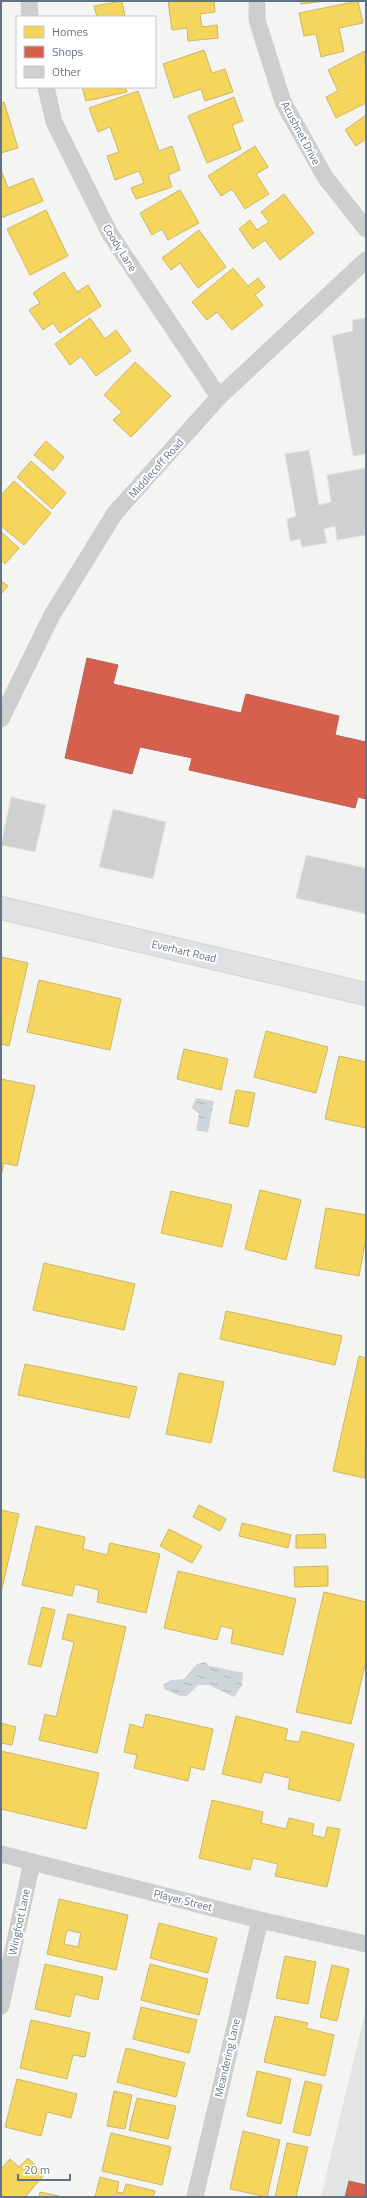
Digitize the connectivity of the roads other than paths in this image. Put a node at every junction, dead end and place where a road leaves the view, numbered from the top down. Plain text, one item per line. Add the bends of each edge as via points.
1 (29, 1) edge
2 (256, 1) edge
3 (30, 16) edge
4 (46, 88) edge
5 (366, 229) edge
6 (366, 260) edge
7 (219, 397) junction
8 (1, 719) edge
9 (1, 908) edge
10 (366, 994) edge
11 (1, 1854) edge
12 (32, 1862) junction
13 (260, 1920) junction
14 (366, 1944) edge
15 (1, 2006) edge
16 (195, 2197) edge

1 - 3 street
2 - 5 street, Acushnet Drive via 257,20 284,102 325,178
4 - 7 street, Coody Lane via 54,122 110,234
6 - 7 street, Middlecoff Road
7 - 8 street, Middlecoff Road via 115,513 52,615
9 - 10 main road, Everhart Road
11 - 12 street, Player Street
12 - 13 street, Player Street
12 - 15 street, Wingfoot Lane
13 - 14 street, Player Street
13 - 16 street, Meandering Lane

